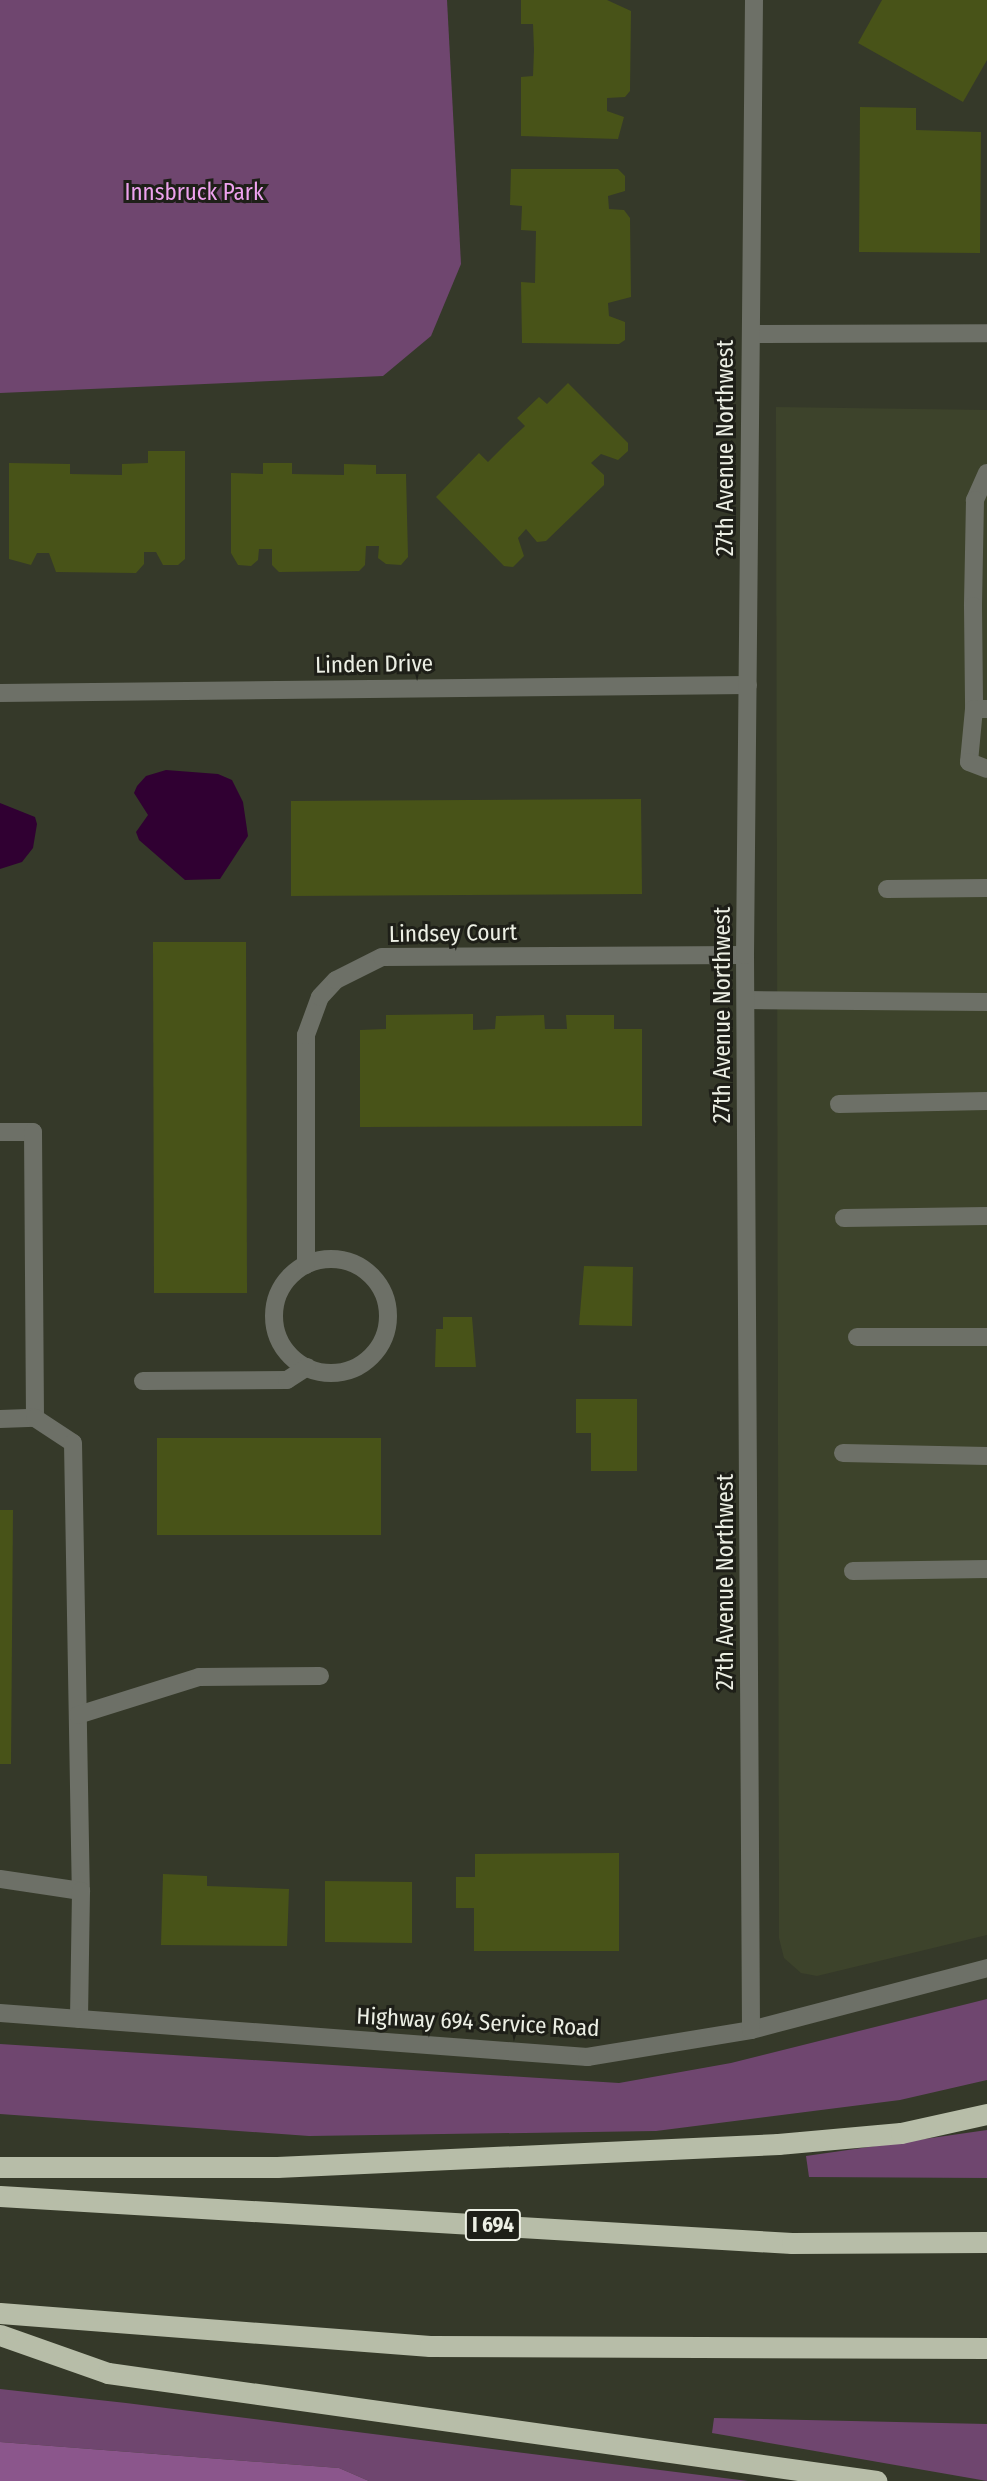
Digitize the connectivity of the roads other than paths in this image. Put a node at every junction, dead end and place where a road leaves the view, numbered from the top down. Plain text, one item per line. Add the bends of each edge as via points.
1 (754, 0) edge
2 (987, 333) edge
3 (751, 334) junction
4 (987, 473) edge
5 (980, 586) edge
6 (748, 685) junction
7 (0, 693) edge
8 (981, 709) edge
9 (987, 769) edge
10 (987, 888) edge
11 (887, 889) dead end
12 (745, 955) junction
13 (746, 1000) junction
14 (987, 1002) edge
15 (987, 1101) edge
16 (839, 1104) dead end
17 (0, 1132) edge
18 (987, 1216) edge
19 (844, 1218) dead end
20 (306, 1265) junction
21 (857, 1337) dead end
22 (987, 1337) edge
23 (307, 1367) junction
24 (143, 1381) dead end
25 (35, 1418) junction
26 (0, 1419) edge
27 (843, 1453) dead end
28 (987, 1456) edge
29 (987, 1569) edge
30 (853, 1571) dead end
31 (320, 1676) dead end
32 (78, 1715) junction
33 (0, 1879) edge
34 (81, 1891) junction
35 (987, 1968) edge
36 (0, 2013) edge
37 (79, 2019) junction
38 (751, 2030) junction
39 (987, 2114) edge
40 (0, 2167) edge
41 (0, 2196) edge
42 (987, 2242) edge
43 (0, 2313) edge
44 (0, 2335) edge
45 (987, 2348) edge
46 (876, 2481) edge

1 - 3 street, 27th Avenue Northwest
2 - 3 street
3 - 6 street, 27th Avenue Northwest
4 - 5 street via 975,500
5 - 8 street
6 - 7 street, Linden Drive
6 - 12 street, 27th Avenue Northwest
8 - 9 street via 970,762
10 - 11 street
12 - 13 street, 27th Avenue Northwest
12 - 20 street, Lindsey Court via 382,957 335,980 320,997 306,1035
13 - 14 street
13 - 38 street, 27th Avenue Northwest
15 - 16 street
17 - 25 street via 33,1132
18 - 19 street
20 - 23 street via 280,1291 275,1317 281,1343
20 - 23 street via 324,1259 362,1267 385,1297 388,1317 376,1352 361,1365 343,1371
21 - 22 street
23 - 24 street via 287,1380
25 - 26 street
25 - 32 street via 73,1443
27 - 28 street
29 - 30 street
31 - 32 street via 199,1677
32 - 34 street
33 - 34 street
34 - 37 street
35 - 38 street, Highway 694 Service Road
36 - 37 street, Highway 694 Service Road
37 - 38 street, Highway 694 Service Road via 587,2057
39 - 40 highway via 901,2133 778,2144 277,2167
41 - 42 highway, I 694 via 792,2243
43 - 45 highway via 430,2346
44 - 46 highway via 108,2373

